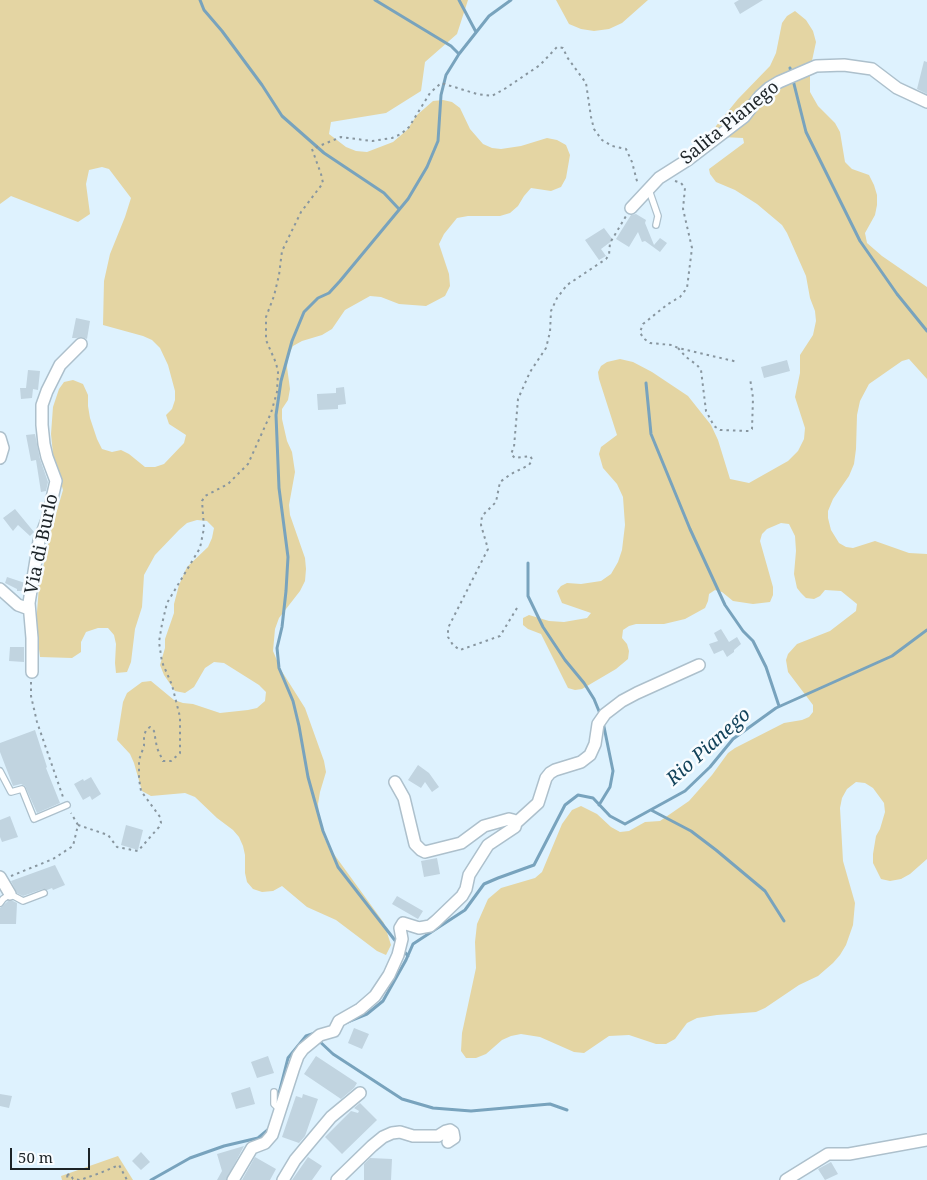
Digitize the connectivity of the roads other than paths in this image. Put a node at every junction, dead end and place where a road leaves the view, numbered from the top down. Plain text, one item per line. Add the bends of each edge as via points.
1 (927, 102) edge
2 (645, 194) junction
3 (631, 208) road end
4 (656, 225) dead end
5 (82, 344) dead end
6 (0, 438) edge
7 (0, 458) edge
8 (0, 589) edge
9 (29, 609) junction
10 (699, 666) dead end
11 (32, 672) road end
12 (0, 771) edge
13 (395, 782) dead end
14 (67, 805) road end
15 (516, 823) junction
16 (1, 879) edge
17 (44, 893) dead end
18 (10, 894) junction
19 (0, 903) edge
20 (274, 1092) dead end
21 (360, 1093) dead end
22 (280, 1110) junction
23 (927, 1140) edge
24 (448, 1142) dead end
25 (233, 1180) edge
26 (283, 1180) edge
27 (337, 1180) edge
28 (786, 1180) edge

1 - 2 street, Salita Pianego via 897,88 872,69 816,66 769,88 744,117 664,174
2 - 3 street, Salita Pianego
2 - 4 lane via 658,216
5 - 9 street, Via di Burlo via 60,365 42,405 44,444 56,481 39,541
6 - 7 street via 3,448
8 - 9 street, Via di Burlo via 18,605
9 - 11 street, Via di Burlo
10 - 15 street via 637,693 605,714 598,724 590,755 582,762 550,773 538,803
12 - 14 lane via 12,792 22,789 34,819
13 - 15 street via 404,798 414,844 425,852 461,843 484,826 509,819
15 - 22 street via 515,827 488,845 456,902 430,926 419,928 403,923 398,955 375,996 312,1041 298,1056
16 - 18 street
17 - 18 lane via 23,901
18 - 19 lane
20 - 22 lane via 274,1104
21 - 26 street via 331,1117 295,1160
22 - 25 street via 272,1135 265,1143 252,1148
23 - 28 street via 849,1154 828,1154
24 - 27 street via 454,1138 450,1130 438,1136 392,1133 378,1140

